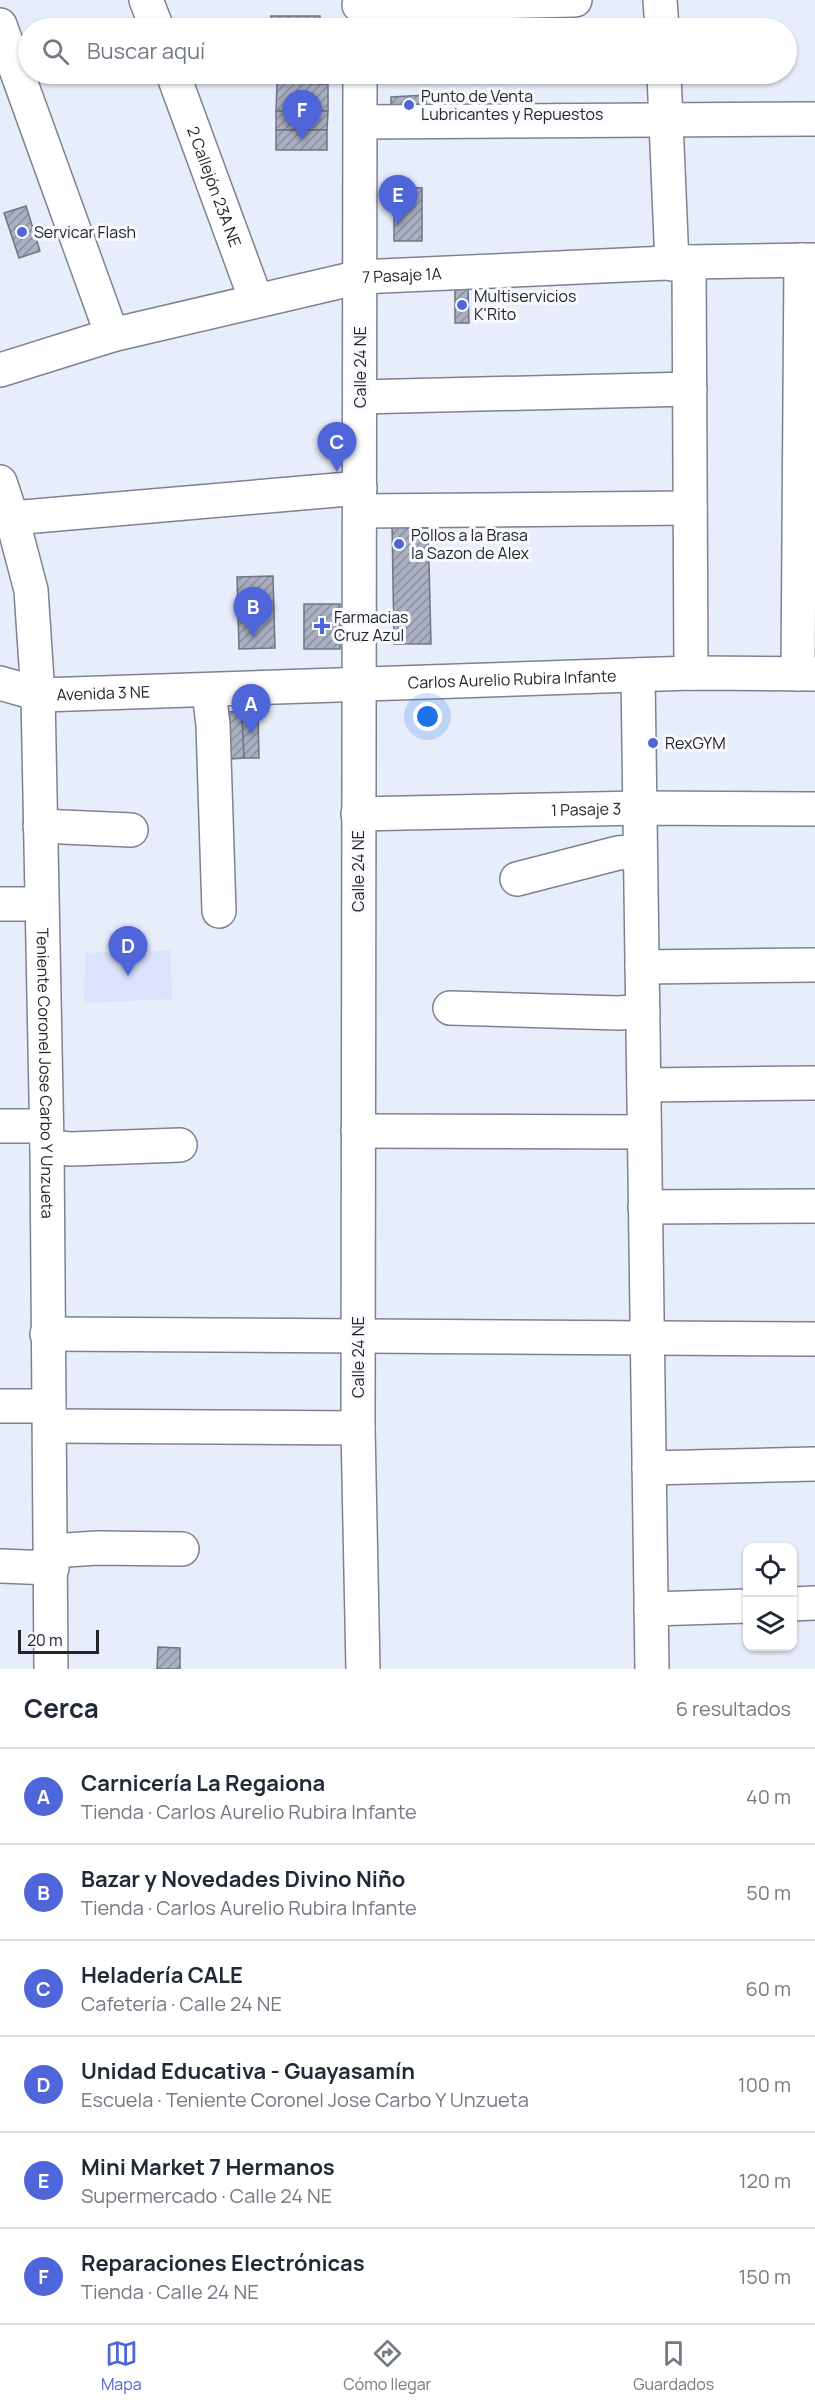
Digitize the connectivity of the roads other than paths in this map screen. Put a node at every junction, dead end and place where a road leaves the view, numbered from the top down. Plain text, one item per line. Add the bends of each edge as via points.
1 (146, 0) edge
2 (575, 0) edge
3 (660, 0) edge
4 (359, 11) edge
5 (153, 18) edge
6 (661, 18) edge
7 (0, 25) edge
8 (18, 75) edge
9 (21, 84) edge
10 (177, 84) edge
11 (360, 84) edge
12 (665, 84) edge
13 (815, 119) edge
14 (667, 120) junction
15 (361, 122) junction
16 (808, 260) edge
17 (681, 263) junction
18 (360, 278) junction
19 (256, 300) junction
20 (112, 335) junction
21 (0, 370) edge
22 (690, 389) junction
23 (360, 397) junction
24 (0, 482) edge
25 (360, 499) junction
26 (690, 508) junction
27 (12, 518) junction
28 (691, 673) junction
29 (806, 674) edge
30 (638, 675) junction
31 (0, 683) edge
32 (358, 684) junction
33 (209, 691) junction
34 (38, 695) junction
35 (0, 708) edge
36 (640, 808) junction
37 (815, 809) edge
38 (358, 814) junction
39 (40, 826) junction
40 (131, 830) dead end
41 (640, 851) junction
42 (517, 879) dead end
43 (0, 904) edge
44 (41, 904) junction
45 (219, 910) dead end
46 (815, 964) edge
47 (642, 967) junction
48 (450, 1008) dead end
49 (643, 1011) junction
50 (815, 1083) edge
51 (644, 1085) junction
52 (0, 1126) edge
53 (358, 1131) junction
54 (644, 1132) junction
55 (46, 1137) junction
56 (180, 1145) dead end
57 (815, 1206) edge
58 (645, 1208) junction
59 (47, 1334) junction
60 (358, 1338) junction
61 (648, 1339) junction
62 (815, 1339) edge
63 (0, 1406) edge
64 (50, 1416) junction
65 (358, 1428) junction
66 (815, 1464) edge
67 (649, 1468) junction
68 (182, 1549) dead end
69 (52, 1560) junction
70 (0, 1566) edge
71 (815, 1603) edge
72 (797, 1604) edge
73 (743, 1606) edge
74 (651, 1609) junction
75 (51, 1669) edge
76 (363, 1669) edge
77 (652, 1669) edge

1 - 5 street
2 - 4 street
3 - 6 street
7 - 8 street
9 - 20 street
10 - 19 street, 2 Callejón 23A NE
11 - 15 street, Calle 24 NE
12 - 14 street
13 - 14 street
14 - 15 street
14 - 17 street
15 - 18 street, Calle 24 NE
16 - 17 street, 7 Pasaje 1A
16 - 29 street
17 - 18 street, 7 Pasaje 1A
17 - 22 street
18 - 19 street, 7 Pasaje 1A
18 - 23 street, Calle 24 NE
19 - 20 street, 7 Pasaje 1A
20 - 21 street, 7 Pasaje 1A
22 - 23 street
22 - 26 street
23 - 25 street, Calle 24 NE
24 - 27 street, Teniente Coronel Jose Carbo Y Unzueta
25 - 26 street
25 - 27 street
25 - 32 street, Calle 24 NE
26 - 28 street
27 - 34 street, Teniente Coronel Jose Carbo Y Unzueta via 31,590
28 - 29 street, Carlos Aurelio Rubira Infante
28 - 30 street, Carlos Aurelio Rubira Infante
30 - 32 street, Carlos Aurelio Rubira Infante
30 - 36 street
31 - 34 street, Avenida 3 NE
32 - 33 street, Carlos Aurelio Rubira Infante
32 - 38 street, Calle 24 NE
33 - 34 street, Avenida 3 NE
33 - 45 street
34 - 35 street
34 - 39 street, Teniente Coronel Jose Carbo Y Unzueta
36 - 37 street, 1 Pasaje 3
36 - 38 street, 1 Pasaje 3
36 - 41 street
38 - 53 street, Calle 24 NE
39 - 40 street
39 - 44 street, Teniente Coronel Jose Carbo Y Unzueta
41 - 42 street
41 - 47 street
43 - 44 street
44 - 55 street, Teniente Coronel Jose Carbo Y Unzueta
46 - 47 street
47 - 49 street
48 - 49 street
49 - 51 street
50 - 51 street
51 - 54 street
52 - 55 street
53 - 54 street
53 - 60 street, Calle 24 NE
54 - 58 street
55 - 56 street via 71,1149
55 - 59 street, Teniente Coronel Jose Carbo Y Unzueta
57 - 58 street
58 - 61 street
59 - 60 street
59 - 64 street, Teniente Coronel Jose Carbo Y Unzueta
60 - 61 street
60 - 65 street, Calle 24 NE
61 - 62 street
61 - 67 street
63 - 64 street
64 - 65 street
64 - 69 street, Teniente Coronel Jose Carbo Y Unzueta
65 - 76 street, Calle 24 NE
66 - 67 street
67 - 74 street
68 - 69 street via 97,1548
69 - 70 street
69 - 75 street, Teniente Coronel Jose Carbo Y Unzueta
71 - 72 street
73 - 74 street
74 - 77 street

